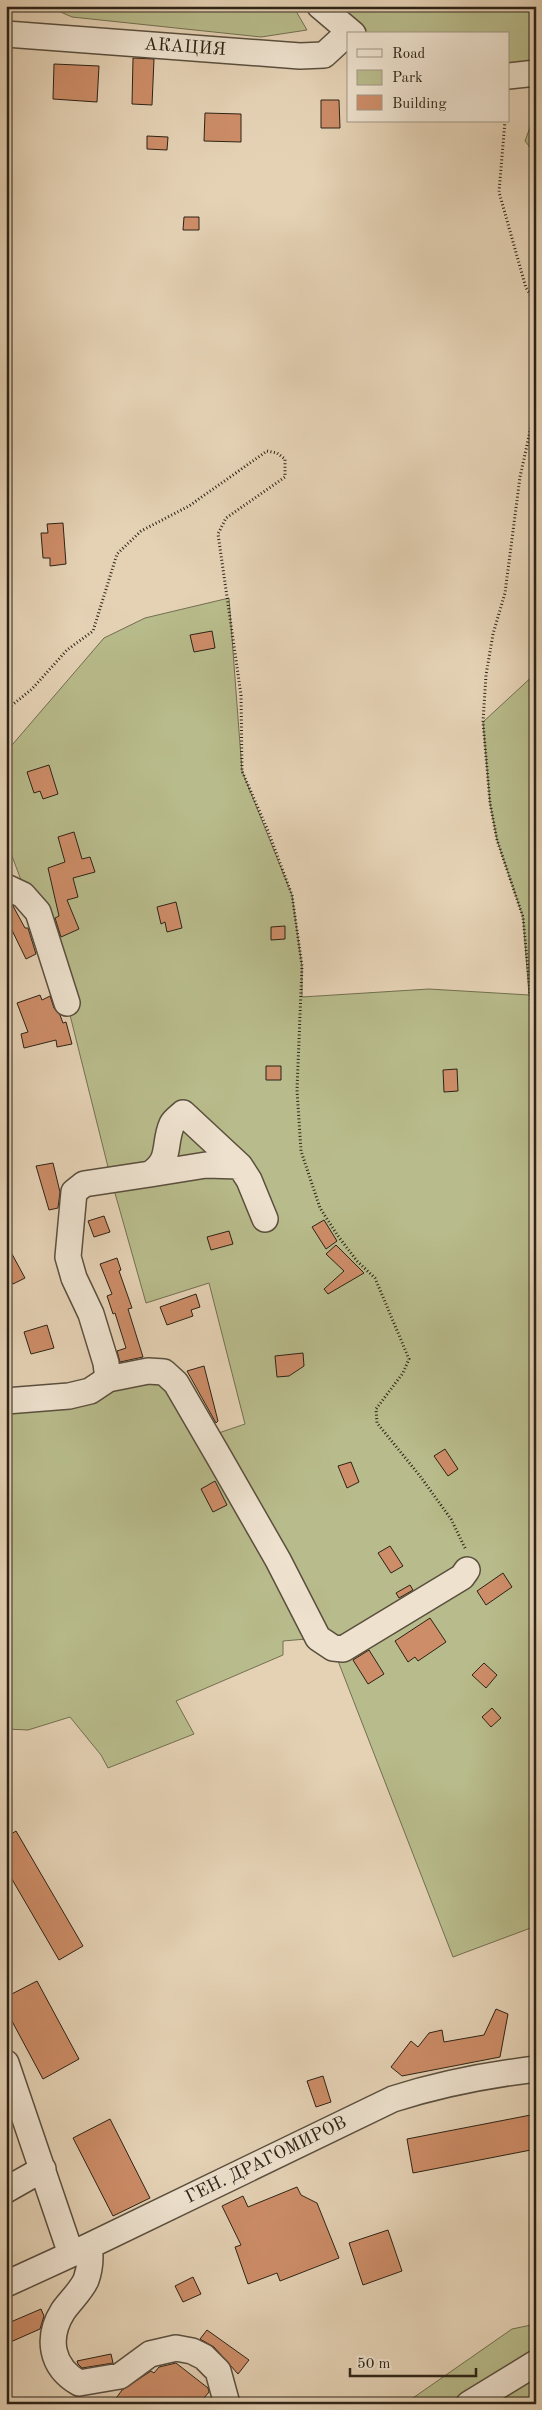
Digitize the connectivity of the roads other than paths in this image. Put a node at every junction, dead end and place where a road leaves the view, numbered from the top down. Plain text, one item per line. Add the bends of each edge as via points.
1 (320, 6) edge
2 (350, 32) edge
3 (8, 34) edge
4 (347, 36) edge
5 (536, 73) edge
6 (510, 76) edge
7 (6, 886) edge
8 (67, 1003) dead end
9 (240, 1166) junction
10 (150, 1174) junction
11 (265, 1219) dead end
12 (108, 1379) junction
13 (6, 1401) edge
14 (467, 1570) road end
15 (6, 2063) edge
16 (536, 2069) edge
17 (43, 2170) junction
18 (6, 2190) edge
19 (80, 2250) junction
20 (6, 2284) edge
21 (536, 2363) edge
22 (226, 2404) edge
23 (468, 2404) edge

1 - 2 street
3 - 4 street, АКАЦИЯ via 300,56 324,55
5 - 6 street
7 - 8 street via 23,895 38,912
9 - 10 street via 206,1165
9 - 10 street via 183,1113 172,1123 164,1161
9 - 11 street via 250,1180
10 - 12 street via 84,1184 74,1192 68,1258 91,1314
12 - 13 street via 90,1391 69,1396
12 - 14 street via 148,1371 164,1372 176,1383 278,1560 318,1638 333,1648 343,1650 462,1577
15 - 17 street
16 - 19 street, ГЕН. ДРАГОМИРОВ via 486,2075 392,2098
17 - 18 street
17 - 19 street
19 - 20 street, ГЕН. ДРАГОМИРОВ
19 - 22 street via 91,2259 86,2281 62,2313 52,2336 55,2357 66,2376 79,2383 120,2376 150,2354 176,2348 192,2350 218,2371
21 - 23 street

